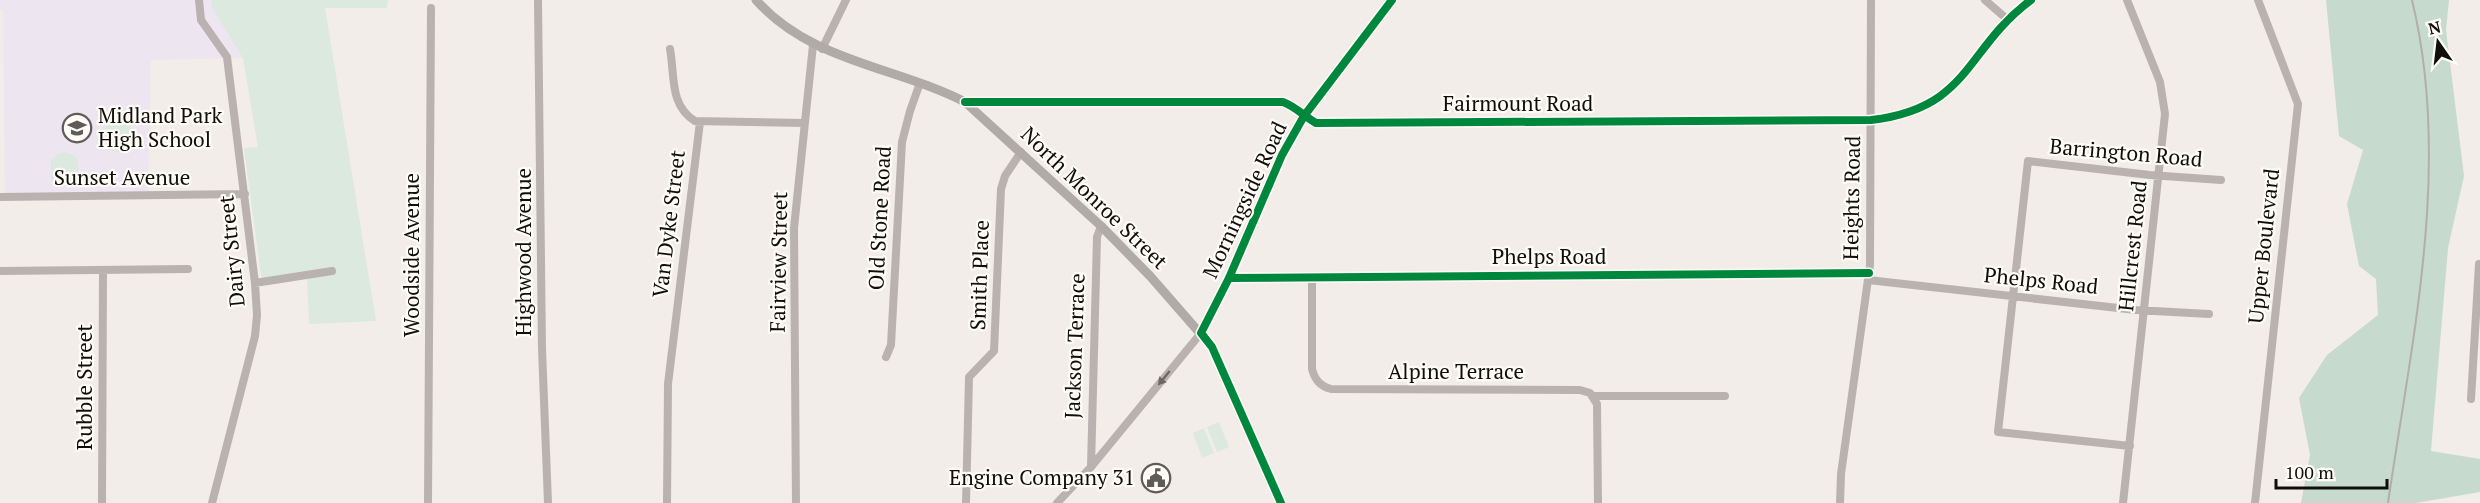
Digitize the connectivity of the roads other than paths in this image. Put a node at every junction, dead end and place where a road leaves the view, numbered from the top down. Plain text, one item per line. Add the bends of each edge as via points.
1 (199, 0) edge
2 (538, 0) edge
3 (756, 0) edge
4 (846, 0) edge
5 (1392, 0) edge
6 (1871, 0) edge
7 (1985, 0) edge
8 (2031, 0) edge
9 (2127, 0) edge
10 (2258, 0) edge
11 (431, 8) dead end
12 (2008, 20) junction
13 (818, 47) junction
14 (670, 49) dead end
15 (920, 82) junction
16 (965, 102) junction
17 (1304, 116) junction
18 (1871, 120) junction
19 (700, 122) junction
20 (805, 123) junction
21 (1021, 152) junction
22 (2159, 176) junction
23 (2221, 180) dead end
24 (244, 194) junction
25 (0, 197) edge
26 (1101, 226) junction
27 (2479, 264) edge
28 (188, 269) dead end
29 (0, 271) edge
30 (103, 271) junction
31 (332, 271) dead end
32 (1312, 277) junction
33 (1868, 277) junction
34 (1229, 278) junction
35 (255, 283) junction
36 (2013, 296) junction
37 (2144, 310) junction
38 (2478, 310) edge
39 (2209, 314) dead end
40 (1201, 333) junction
41 (886, 357) dead end
42 (1593, 396) junction
43 (1725, 396) dead end
44 (2471, 399) dead end
45 (2130, 446) junction
46 (1091, 467) junction
47 (102, 503) edge
48 (212, 503) edge
49 (428, 503) edge
50 (548, 503) edge
51 (667, 503) edge
52 (795, 503) edge
53 (966, 503) edge
54 (1058, 503) edge
55 (1281, 503) edge
56 (1598, 503) edge
57 (1840, 503) edge
58 (2124, 503) edge
59 (2254, 503) edge

1 - 24 street, Dairy Street via 201,20 226,57
2 - 50 street, Highwood Avenue
3 - 13 main road, North Monroe Street via 778,22
4 - 13 street
5 - 17 street, Morningside Road
6 - 18 street, Heights Road
7 - 12 street
8 - 12 street, Fairmount Road
9 - 22 street, Hillcrest Road via 2160,82 2165,114
10 - 59 street, Upper Boulevard via 2298,104
11 - 49 street, Woodside Avenue
12 - 18 street, Fairmount Road via 1945,95 1906,115
13 - 15 main road, North Monroe Street
13 - 20 street, Fairview Street
14 - 19 street via 678,104
15 - 16 main road, North Monroe Street
15 - 41 street, Old Stone Road via 902,142 891,345
16 - 17 street, Fairmount Road via 1283,102 1296,107
16 - 21 main road, North Monroe Street
17 - 18 street, Fairmount Road via 1316,123
17 - 34 street, Morningside Road via 1282,155
18 - 33 street, Heights Road
19 - 20 street, Van Dyke Street
19 - 51 street, Van Dyke Street via 668,384
20 - 52 street, Fairview Street via 794,228
21 - 26 main road, North Monroe Street
21 - 53 street, Smith Place via 1001,189 994,351 969,377
22 - 23 street, Barrington Road
22 - 36 street, Barrington Road via 2028,161
22 - 37 street, Hillcrest Road
24 - 25 street, Sunset Avenue
24 - 35 street, Dairy Street
26 - 40 main road, North Monroe Street
26 - 46 street, Jackson Terrace via 1097,237
27 - 38 street
28 - 30 street
29 - 30 street
30 - 47 street, Rubble Street
31 - 35 street
32 - 33 street, Phelps Road
32 - 34 street, Phelps Road
32 - 42 street, Alpine Terrace via 1312,369 1325,387 1580,390
33 - 36 street, Phelps Road
33 - 57 street, Heights Road
34 - 40 street, Morningside Road
35 - 48 street, Dairy Street via 255,336
36 - 37 street, Phelps Road
36 - 45 street via 1998,432
37 - 39 street, Phelps Road
37 - 45 street, Hillcrest Road
38 - 44 street
40 -> 46 street, Morningside Road
40 - 55 main road, North Monroe Street via 1212,346
42 - 43 street
42 - 56 street via 1597,404
45 - 58 street, Hillcrest Road
46 - 54 street, Morningside Road

